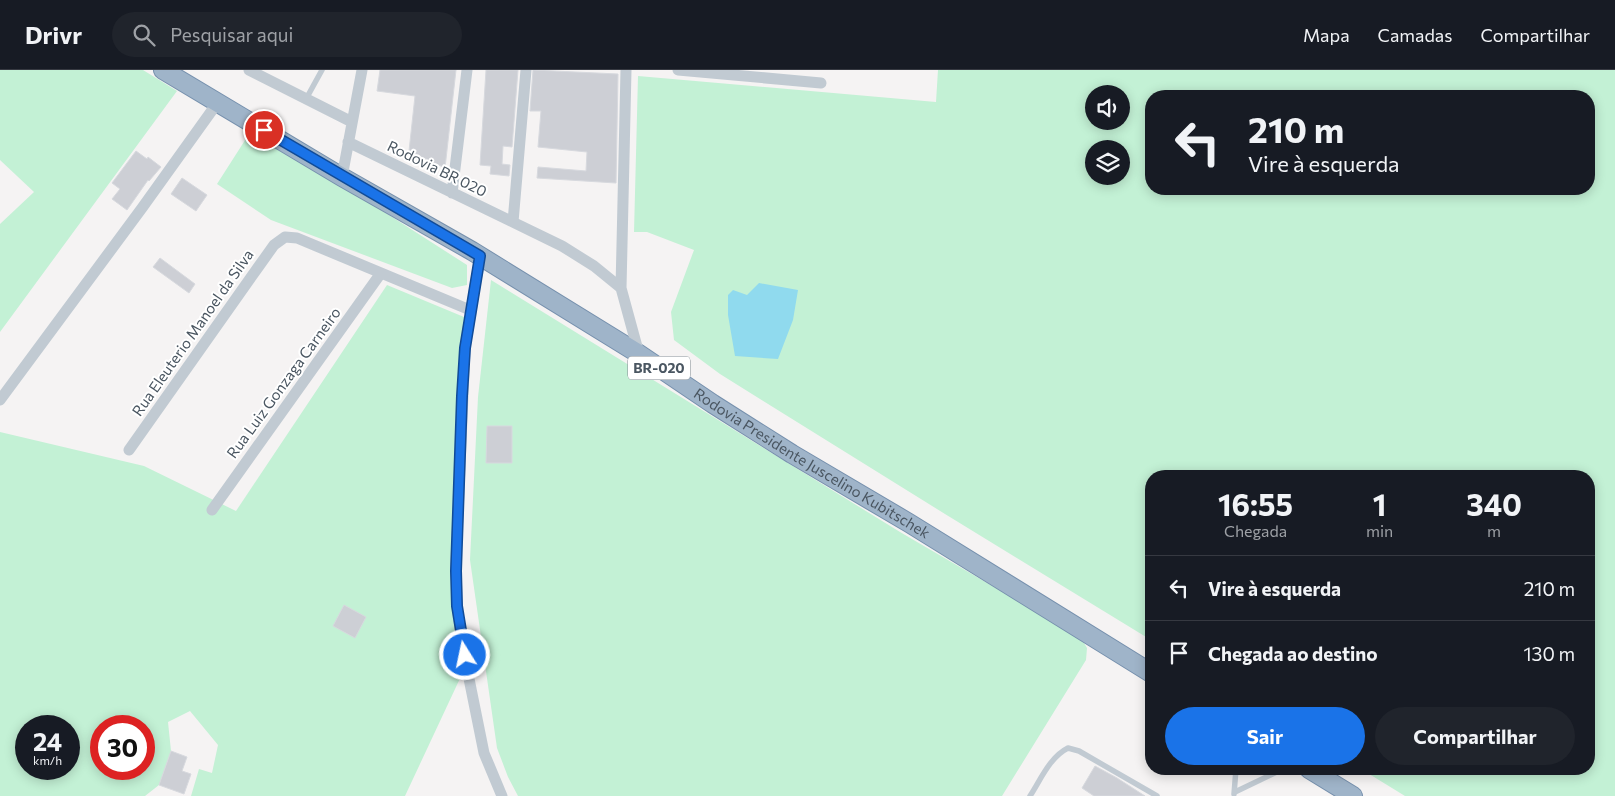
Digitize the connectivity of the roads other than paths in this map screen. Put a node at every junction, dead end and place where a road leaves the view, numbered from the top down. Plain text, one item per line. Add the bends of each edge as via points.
1 (249, 70) edge
2 (322, 70) edge
3 (362, 70) edge
4 (467, 70) edge
5 (526, 70) edge
6 (626, 70) edge
7 (678, 70) edge
8 (165, 71) edge
9 (821, 83) dead end
10 (306, 99) junction
11 (218, 102) junction
12 (352, 122) junction
13 (348, 142) junction
14 (342, 177) junction
15 (452, 193) junction
16 (514, 222) junction
17 (480, 256) junction
18 (381, 273) junction
19 (621, 288) junction
20 (470, 310) junction
21 (639, 354) junction
22 (0, 400) edge
23 (129, 450) dead end
24 (212, 510) dead end
25 (1145, 669) edge
26 (1236, 775) edge
27 (1271, 775) edge
28 (1319, 775) edge
29 (1234, 794) edge
30 (502, 796) edge
31 (1030, 796) edge
32 (1157, 796) edge
33 (1353, 796) edge

1 - 10 street
2 - 10 lane
3 - 12 street
4 - 15 street
5 - 16 street
6 - 19 street
7 - 9 street
8 - 11 highway, Rodovia Presidente Juscelino Kubitschek / BR-020
10 - 12 street
11 - 14 highway, Rodovia Presidente Juscelino Kubitschek / BR-020
11 - 22 street
12 - 13 street
13 - 14 street
13 - 15 street, Rodovia BR 020
14 - 17 highway, Rodovia Presidente Juscelino Kubitschek / BR-020
15 - 16 street, Rodovia BR 020
16 - 19 street, Rodovia BR 020 via 579,256
17 - 20 street
17 - 21 highway, Rodovia Presidente Juscelino Kubitschek / BR-020
18 - 20 street
18 - 23 street, Rua Eleuterio Manoel da Silva via 297,238 285,237 274,245
18 - 24 street, Rua Luiz Gonzaga Carneiro
19 - 21 street
20 - 30 street via 462,396 457,606 484,753
21 - 25 highway, Rodovia Presidente Juscelino Kubitschek / BR-020 via 784,449
26 - 29 lane
27 - 29 lane
28 - 33 highway
31 - 32 lane via 1053,760 1068,748 1079,751

